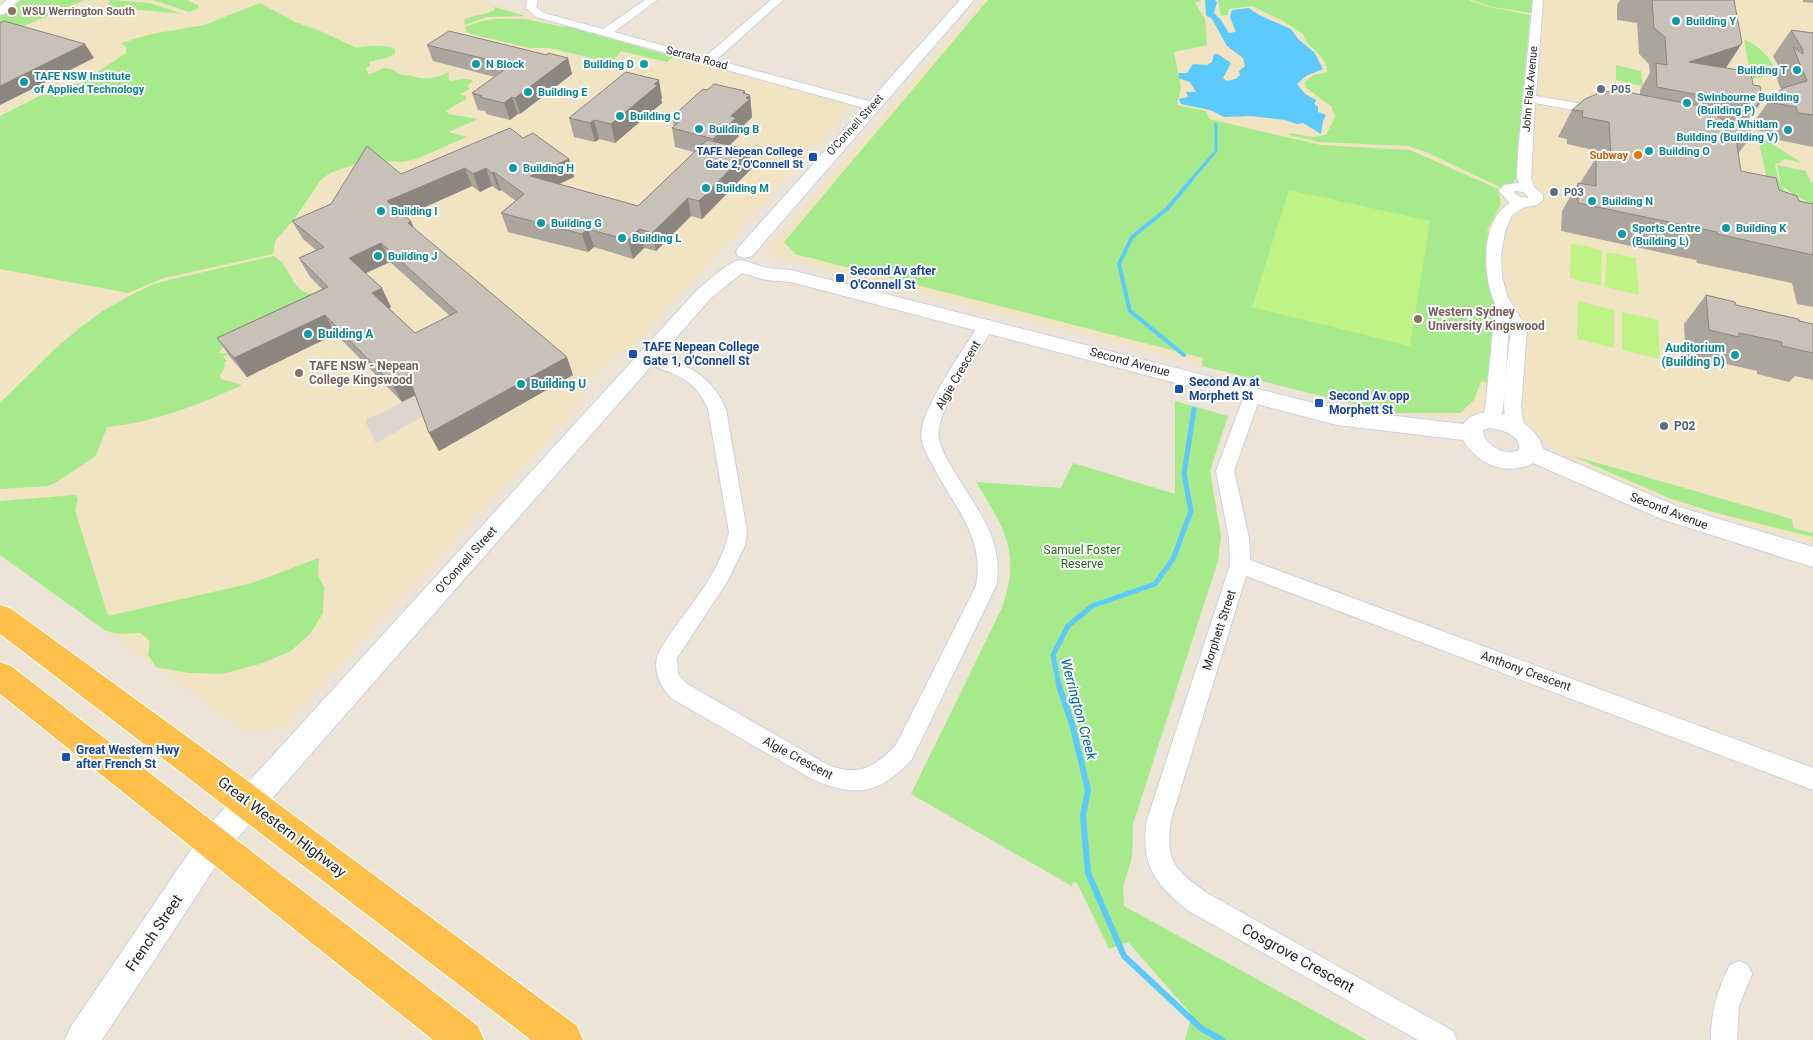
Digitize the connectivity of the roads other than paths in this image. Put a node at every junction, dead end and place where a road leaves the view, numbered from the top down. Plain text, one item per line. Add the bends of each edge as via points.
1 (14, 0) edge
2 (533, 0) edge
3 (652, 0) edge
4 (778, 0) edge
5 (967, 0) edge
6 (1538, 0) edge
7 (0, 12) edge
8 (605, 33) junction
9 (707, 61) junction
10 (1530, 98) junction
11 (872, 106) junction
12 (1611, 113) edge
13 (740, 260) junction
14 (1505, 310) junction
15 (987, 326) junction
16 (647, 358) junction
17 (1254, 394) junction
18 (1480, 427) junction
19 (1515, 427) junction
20 (1531, 453) junction
21 (1813, 557) edge
22 (1240, 564) junction
23 (0, 617) edge
24 (0, 676) edge
25 (1813, 779) edge
26 (230, 824) junction
27 (1161, 866) joint
28 (1739, 974) dead end
29 (82, 1040) edge
30 (464, 1040) edge
31 (562, 1040) edge
32 (1444, 1040) edge
33 (1724, 1040) edge

1 - 7 street
2 - 8 street, Serrata Road via 531,8 540,15
3 - 8 street
4 - 9 street
5 - 11 street, O'Connell Street
6 - 10 street, John Flak Avenue
8 - 9 street, Serrata Road
9 - 11 street, Serrata Road
10 - 12 street
10 - 14 street, John Flak Avenue via 1518,194 1500,227 1496,245 1496,286
11 - 13 street, O'Connell Street
13 - 15 street, Second Avenue via 754,271 791,276
13 - 16 street, O'Connell Street via 722,282 704,294
14 - 18 street via 1494,410
14 - 19 street, John Flak Avenue via 1519,329 1512,402
15 - 16 street, Algie Crescent via 938,406 930,436 936,455 981,533 989,565 986,586 904,752 882,773 864,780 841,780 820,772 680,691 666,674 667,656 728,563 737,544 738,532 712,396 690,374
15 - 17 street, Second Avenue
16 - 26 street, O'Connell Street
17 - 18 street, Second Avenue via 1346,419
17 - 22 street, Morphett Street via 1226,471 1239,538
18 - 19 street via 1497,420
18 - 20 street via 1477,446 1493,457 1520,460
19 - 20 street via 1530,442
20 - 21 street, Second Avenue via 1672,514
22 - 25 street, Anthony Crescent
22 - 27 street, Morphett Street via 1159,820 1156,849
23 - 26 highway, Great Western Highway
24 - 26 highway, Great Western Highway
26 - 29 street, French Street
26 - 30 highway, Great Western Highway
26 - 31 highway, Great Western Highway
27 - 32 street, Cosgrove Crescent via 1176,885 1198,902
28 - 33 street via 1725,1007

